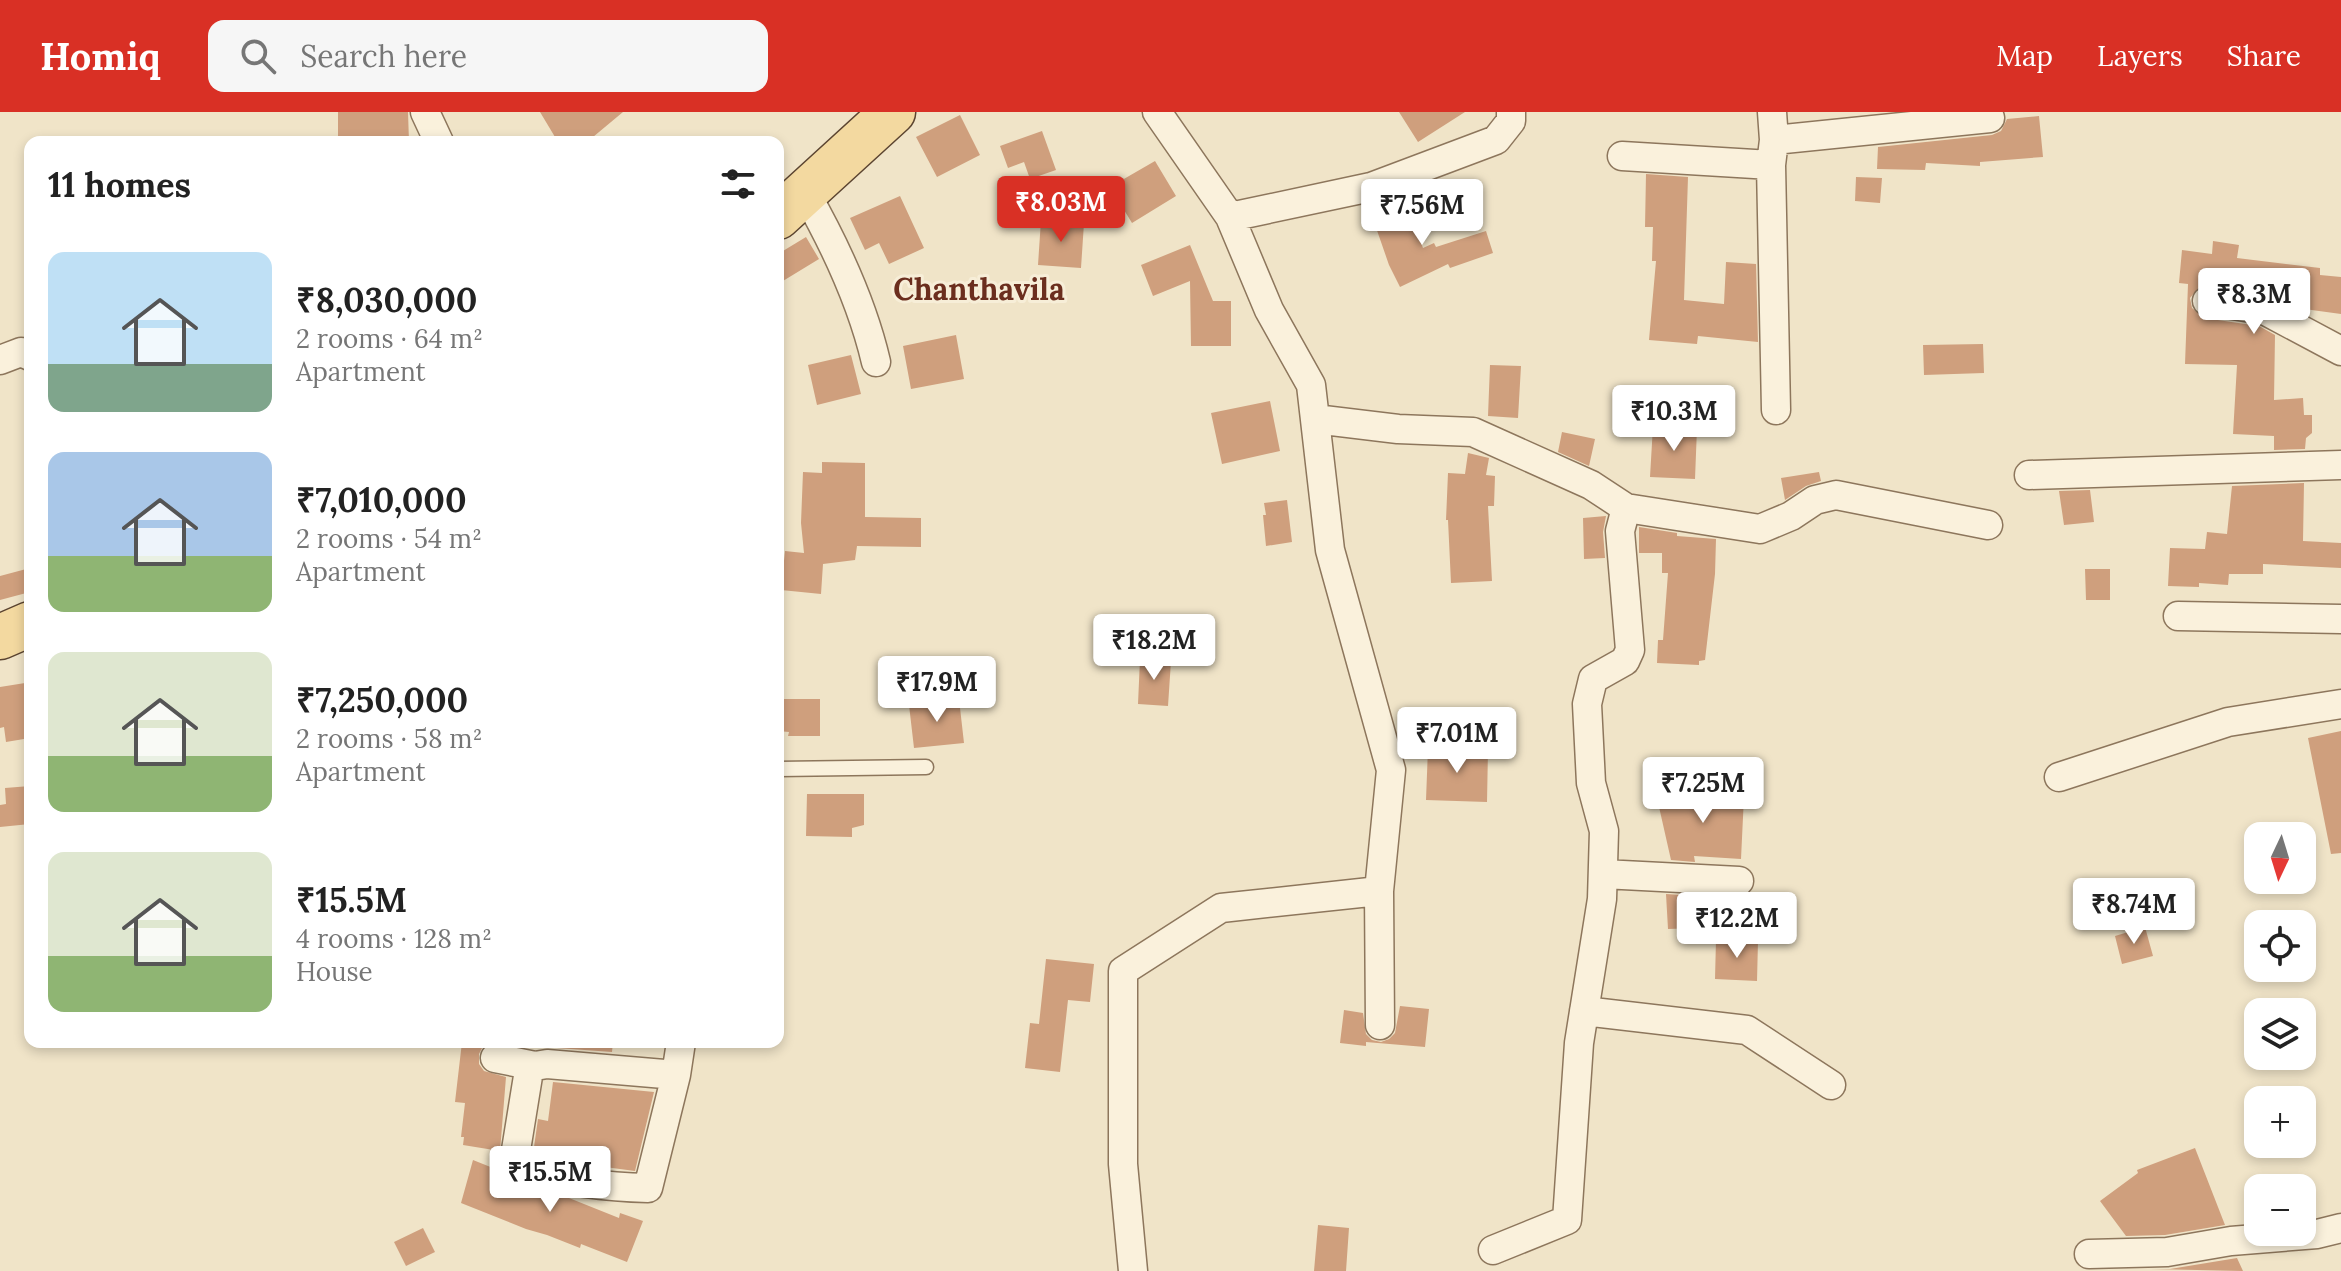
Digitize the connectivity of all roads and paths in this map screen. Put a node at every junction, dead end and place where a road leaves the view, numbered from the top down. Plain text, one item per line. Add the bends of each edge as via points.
1 (425, 112) edge
2 (893, 112) edge
3 (1157, 112) edge
4 (1511, 112) edge
5 (1990, 118) dead end
6 (436, 136) edge
7 (1772, 139) edge
8 (1622, 156) dead end
9 (792, 205) edge
10 (1230, 217) junction
11 (2207, 301) dead end
12 (2341, 351) edge
13 (24, 353) edge
14 (0, 360) edge
15 (876, 362) dead end
16 (1776, 410) dead end
17 (1315, 419) junction
18 (2341, 465) edge
19 (2029, 475) dead end
20 (1626, 508) junction
21 (1988, 525) dead end
22 (2178, 616) dead end
23 (2341, 619) edge
24 (24, 627) edge
25 (0, 637) edge
26 (2341, 704) edge
27 (926, 767) dead end
28 (784, 769) edge
29 (2059, 777) dead end
30 (1603, 874) junction
31 (1739, 881) dead end
32 (1379, 891) junction
33 (1584, 1011) junction
34 (1380, 1025) dead end
35 (680, 1048) edge
36 (495, 1058) dead end
37 (535, 1066) junction
38 (676, 1075) junction
39 (1831, 1085) dead end
40 (2341, 1228) edge
41 (1493, 1250) dead end
42 (2089, 1254) dead end
43 (1133, 1271) edge

1 - 6 street
2 - 9 main road
3 - 10 street
4 - 10 street via 1511,121 1496,140 1420,171 1371,187
5 - 7 street
7 - 8 street
7 - 16 street
9 - 15 street via 856,293
10 - 17 street via 1269,310 1311,385
11 - 12 street via 2264,310
13 - 14 street
17 - 20 street via 1473,432 1591,485
17 - 32 street via 1330,550 1391,770
18 - 19 street
20 - 21 street via 1760,529 1815,500 1836,495
20 - 30 street via 1620,531 1630,650 1625,661 1593,679 1587,704 1591,783 1604,831
22 - 23 street
24 - 25 main road
26 - 29 street via 2228,722
27 - 28 lane
30 - 31 street
30 - 33 street
32 - 34 street
32 - 43 street via 1221,908 1123,971 1123,1164
33 - 39 street via 1747,1030
33 - 41 street via 1567,1220
35 - 38 street
36 - 37 street
37 - 38 street
37 - 38 street via 529,1070 516,1150 525,1171 608,1187 648,1188
40 - 42 street via 2167,1252

